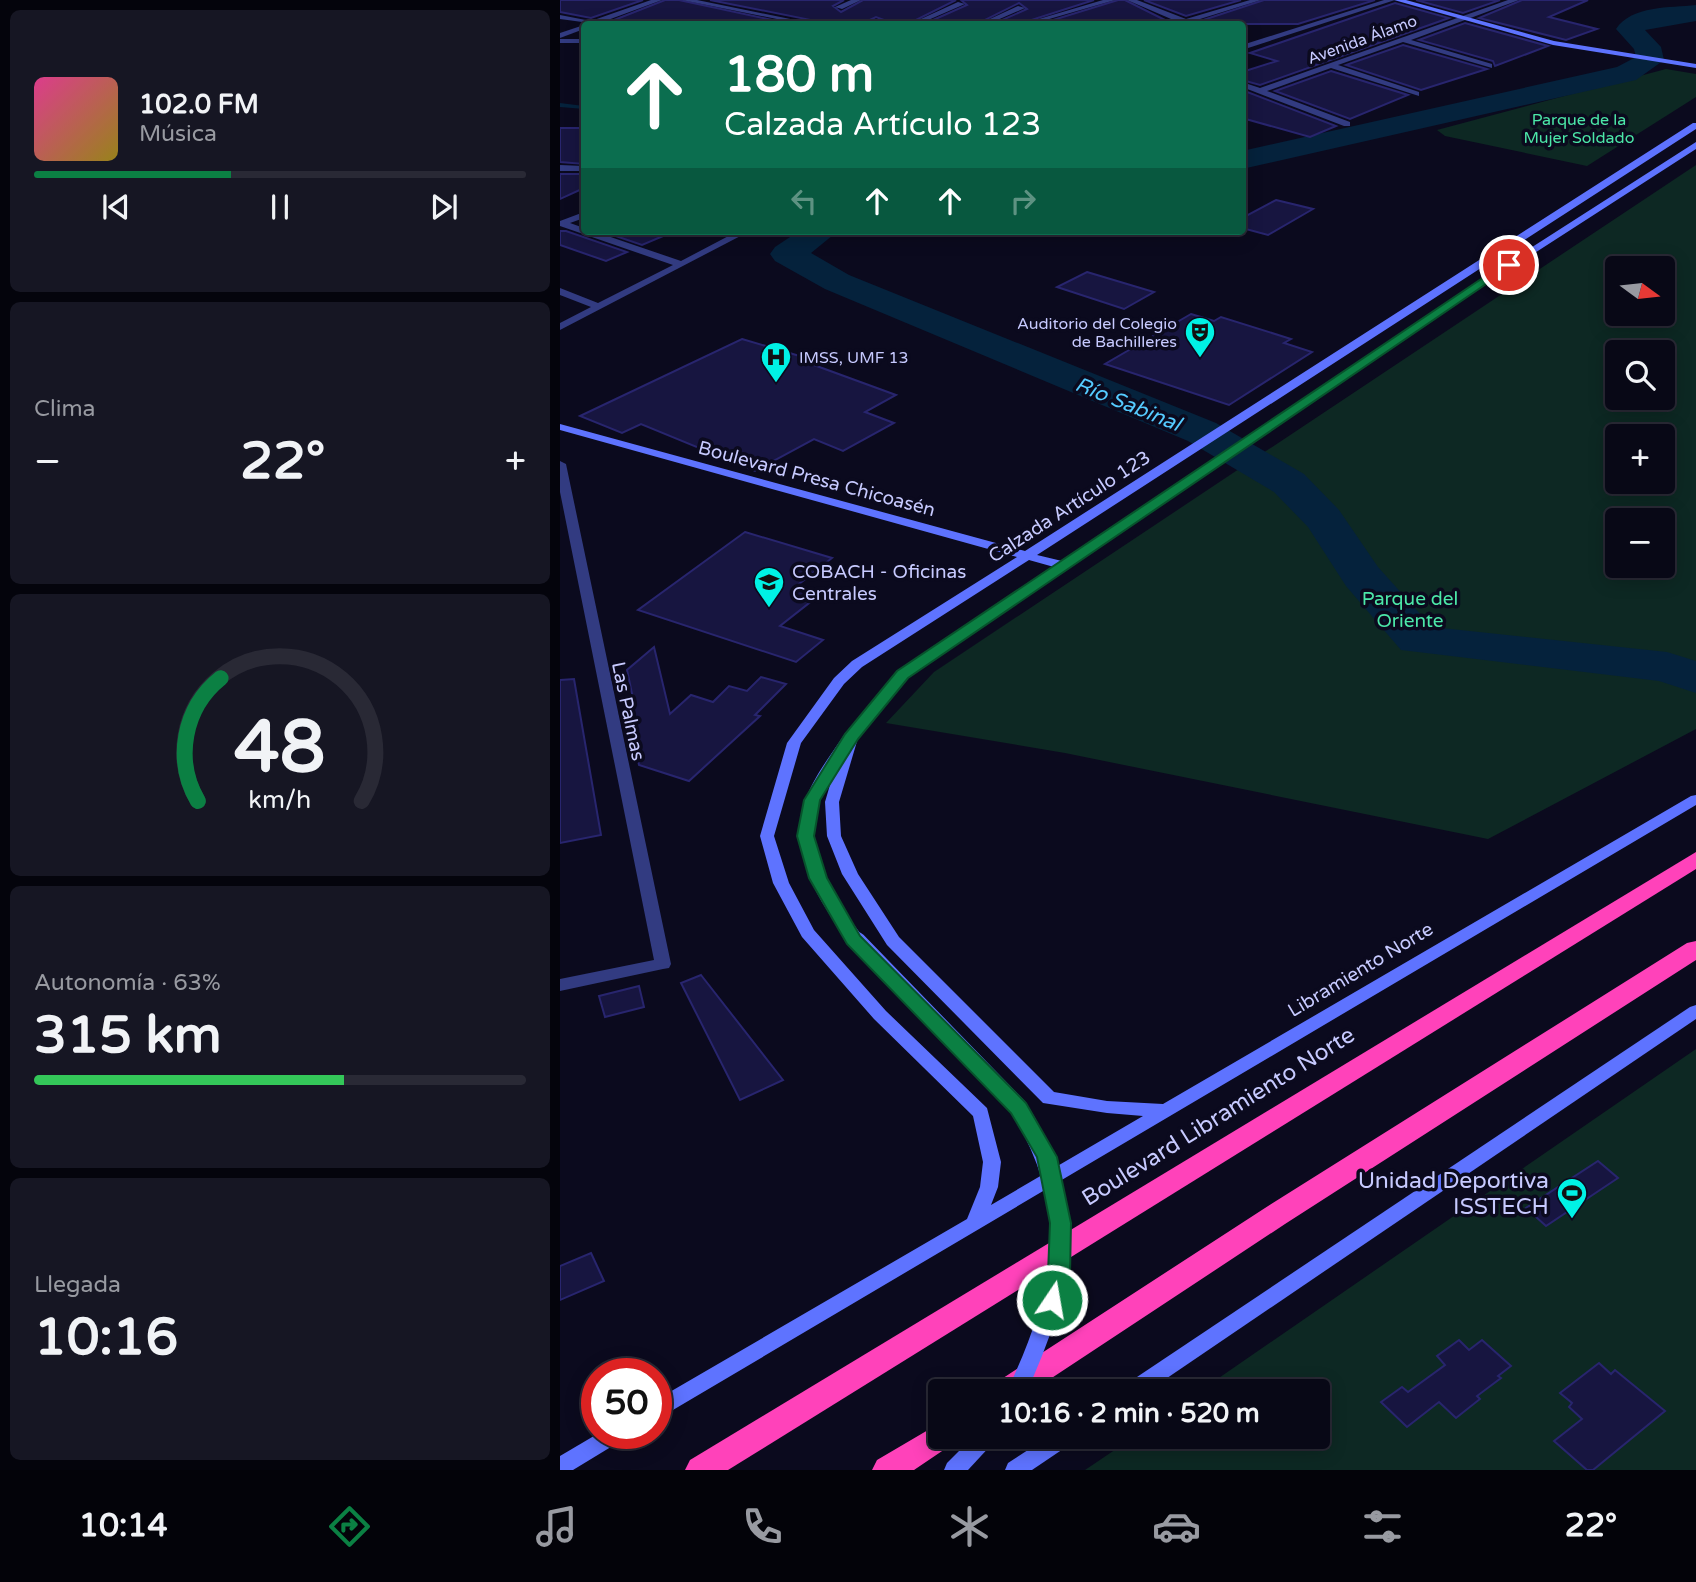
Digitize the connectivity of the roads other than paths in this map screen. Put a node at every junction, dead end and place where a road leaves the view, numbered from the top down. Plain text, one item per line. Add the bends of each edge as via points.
1 (658, 0) edge
2 (686, 0) edge
3 (857, 0) edge
4 (1111, 0) edge
5 (1131, 0) edge
6 (1257, 0) edge
7 (1391, 0) edge
8 (1398, 0) edge
9 (1515, 0) edge
10 (961, 4) dead end
11 (839, 7) dead end
12 (1021, 8) dead end
13 (560, 17) edge
14 (1460, 18) junction
15 (600, 21) edge
16 (795, 21) edge
17 (921, 21) edge
18 (989, 21) edge
19 (1037, 21) edge
20 (1178, 21) edge
21 (1189, 21) edge
22 (581, 22) edge
23 (581, 28) edge
24 (560, 38) edge
25 (1404, 40) junction
26 (581, 41) edge
27 (1246, 47) edge
28 (1329, 65) junction
29 (1489, 66) dead end
30 (1696, 66) edge
31 (1246, 86) edge
32 (1259, 91) junction
33 (1416, 94) dead end
34 (1347, 124) dead end
35 (1696, 125) edge
36 (1696, 145) edge
37 (560, 168) edge
38 (581, 169) edge
39 (581, 216) edge
40 (561, 224) edge
41 (581, 231) edge
42 (594, 235) edge
43 (737, 235) edge
44 (681, 264) junction
45 (560, 291) edge
46 (599, 307) junction
47 (560, 327) edge
48 (560, 427) edge
49 (560, 464) edge
50 (1030, 555) junction
51 (1065, 566) junction
52 (851, 737) junction
53 (1696, 799) edge
54 (1696, 859) edge
55 (1696, 949) edge
56 (560, 985) edge
57 (1696, 1011) edge
58 (1167, 1111) junction
59 (976, 1220) junction
60 (1023, 1379) edge
61 (1026, 1379) edge
62 (1150, 1379) edge
63 (672, 1402) edge
64 (928, 1444) edge
65 (589, 1449) edge
66 (974, 1449) edge
67 (1047, 1449) edge
68 (560, 1466) edge
69 (701, 1470) edge
70 (888, 1470) edge
71 (954, 1470) edge
72 (1016, 1470) edge

1 - 15 street
2 - 16 street
3 - 11 street
4 - 19 street
5 - 20 street
6 - 21 street
7 - 27 street
8 - 14 main road
9 - 14 street, Avenida Álamo
10 - 17 street
12 - 18 street
13 - 22 street
14 - 25 street, Avenida Álamo
14 - 30 main road via 1553,43
23 - 24 street
24 - 26 street
25 - 28 street, Avenida Álamo
25 - 29 street
28 - 32 street, Avenida Álamo
28 - 33 street
31 - 32 street
32 - 34 street
35 - 50 main road, Calzada Artículo 123 via 1436,288
36 - 51 main road via 1465,294
37 - 38 street
39 - 40 street
40 - 41 street
42 - 44 street
43 - 44 street
44 - 46 street
45 - 46 street
46 - 47 street
48 - 50 main road, Boulevard Presa Chicoasén
49 - 56 street, Las Palmas via 663,964
50 - 51 main road, Boulevard Presa Chicoasén
50 - 59 main road, Calzada Artículo 123 via 857,664 839,681 794,743 767,836 781,883 808,933 880,1015 981,1113 992,1163 989,1187
51 - 52 main road via 902,675
52 - 58 main road via 832,802 834,836 850,874 893,941 1049,1098
52 - 60 main road, bridge via 812,800 806,836 818,878 854,940 1018,1108 1047,1157 1061,1223 1059,1274 1038,1352
53 - 58 main road, Libramiento Norte
54 - 69 highway, Boulevard Libramiento Norte
55 - 61 highway
57 - 62 main road
58 - 59 main road, Libramiento Norte
59 - 63 main road, Libramiento Norte via 896,1272
64 - 70 highway
65 - 68 main road
66 - 71 main road
67 - 72 main road

